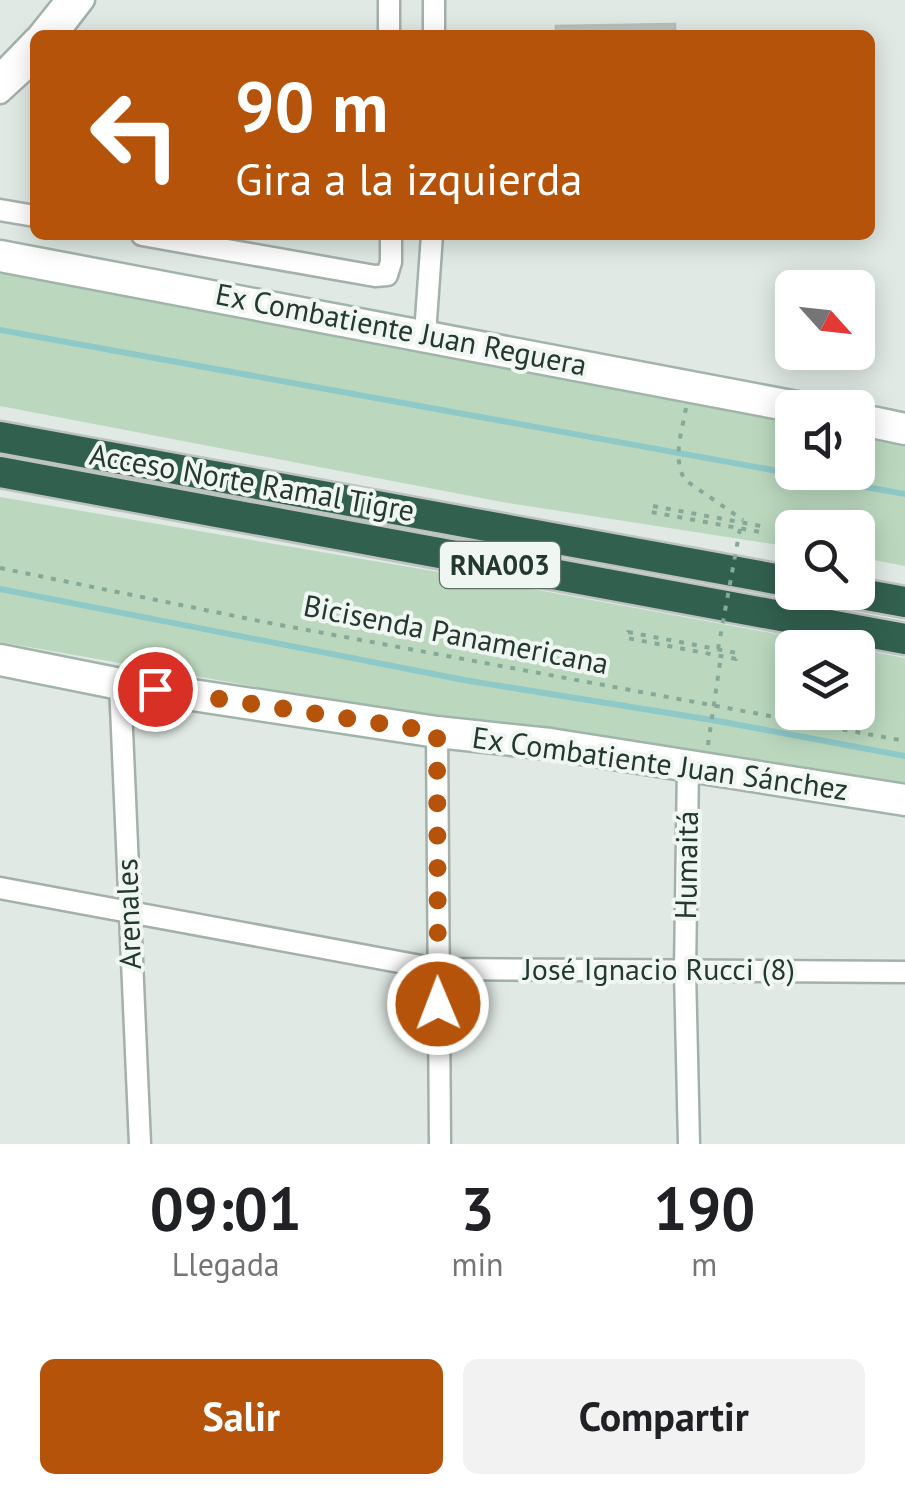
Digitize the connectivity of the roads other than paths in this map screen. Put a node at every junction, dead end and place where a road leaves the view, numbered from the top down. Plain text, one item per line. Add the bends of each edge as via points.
1 (66, 0) edge
2 (84, 0) edge
3 (388, 0) edge
4 (434, 0) edge
5 (41, 30) edge
6 (61, 30) edge
7 (389, 30) edge
8 (434, 30) edge
9 (30, 42) edge
10 (30, 66) edge
11 (0, 74) edge
12 (0, 93) edge
13 (0, 210) edge
14 (30, 215) edge
15 (170, 240) edge
16 (390, 240) edge
17 (432, 240) edge
18 (0, 256) edge
19 (425, 334) junction
20 (775, 402) edge
21 (875, 423) edge
22 (905, 430) edge
23 (0, 434) edge
24 (0, 475) edge
25 (775, 579) edge
26 (875, 597) edge
27 (905, 602) edge
28 (905, 639) edge
29 (0, 660) edge
30 (120, 684) junction
31 (437, 732) junction
32 (688, 766) junction
33 (905, 800) edge
34 (0, 888) edge
35 (128, 911) junction
36 (438, 969) junction
37 (685, 971) junction
38 (905, 972) edge
39 (140, 1144) edge
40 (440, 1144) edge
41 (689, 1144) edge

1 - 5 street
2 - 6 street
3 - 7 street
4 - 8 street
9 - 11 street
10 - 12 street
13 - 14 street
15 - 16 street via 375,276 387,274
17 - 19 street
18 - 19 street, Ex Combatiente Juan Reguera
19 - 20 street, Ex Combatiente Juan Reguera
21 - 22 street
23 - 25 highway, Acceso Norte Ramal Tigre / RNA003
24 - 28 highway, Acceso Norte Ramal Tigre / RNA003
26 - 27 highway
29 - 30 street, Ex Combatiente Juan Sánchez
30 - 31 street, Ex Combatiente Juan Sánchez
30 - 35 street, Arenales
31 - 32 street, Ex Combatiente Juan Sánchez
31 - 36 street
32 - 33 street, Ex Combatiente Juan Sánchez
32 - 37 street, Humaitá
34 - 35 street, José Ignacio Rucci (8)
35 - 36 street, José Ignacio Rucci (8)
35 - 39 street, Arenales
36 - 37 street, José Ignacio Rucci (8)
36 - 40 street
37 - 38 street, José Ignacio Rucci (8)
37 - 41 street, Humaitá

